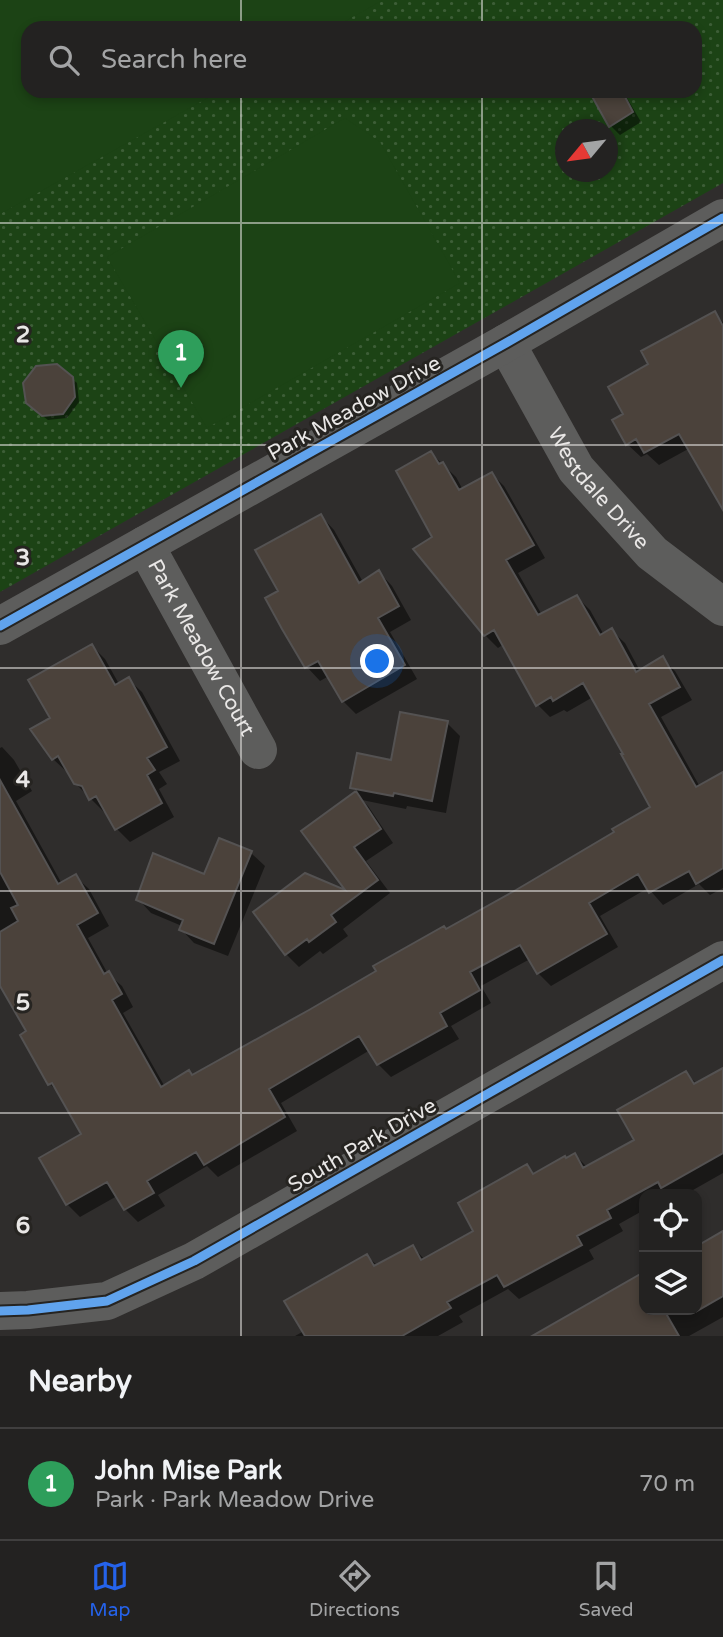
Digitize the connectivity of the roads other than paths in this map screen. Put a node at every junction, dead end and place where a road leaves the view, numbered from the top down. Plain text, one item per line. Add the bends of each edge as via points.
1 (723, 218) edge
2 (506, 343) junction
3 (145, 545) junction
4 (723, 607) edge
5 (0, 626) edge
6 (258, 750) dead end
7 (723, 960) edge
8 (0, 1311) edge

1 - 2 street, Park Meadow Drive
2 - 3 street, Park Meadow Drive
2 - 4 street, Westdale Drive via 576,469 652,553
3 - 5 street, Park Meadow Drive
3 - 6 street, Park Meadow Court
7 - 8 street, South Park Drive via 194,1261 107,1301

